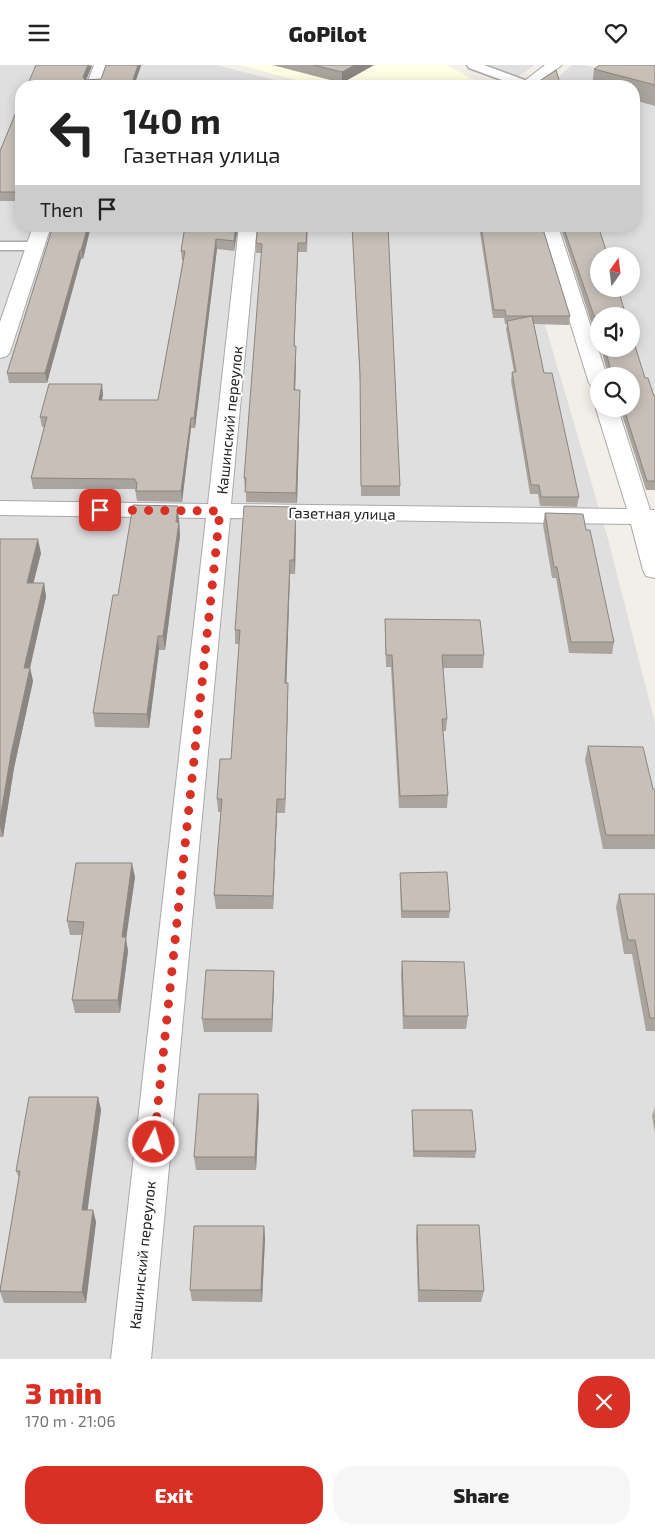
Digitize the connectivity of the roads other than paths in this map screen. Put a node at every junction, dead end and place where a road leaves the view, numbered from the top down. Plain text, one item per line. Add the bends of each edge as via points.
1 (101, 65) edge
2 (472, 65) edge
3 (555, 65) edge
4 (96, 80) edge
5 (511, 80) edge
6 (534, 80) edge
7 (40, 232) edge
8 (247, 232) edge
9 (551, 232) edge
10 (0, 246) edge
11 (35, 246) junction
12 (0, 352) edge
13 (594, 367) edge
14 (610, 417) edge
15 (0, 508) edge
16 (220, 511) junction
17 (648, 517) edge
18 (655, 570) edge
19 (131, 1359) edge

1 - 4 street
2 - 5 lane
3 - 6 street
7 - 11 street
8 - 16 street, Кашинский переулок
9 - 13 street
10 - 11 lane
11 - 12 street
14 - 17 street
15 - 16 street, Газетная улица
16 - 17 street, Газетная улица
16 - 19 street, Кашинский переулок
17 - 18 street

